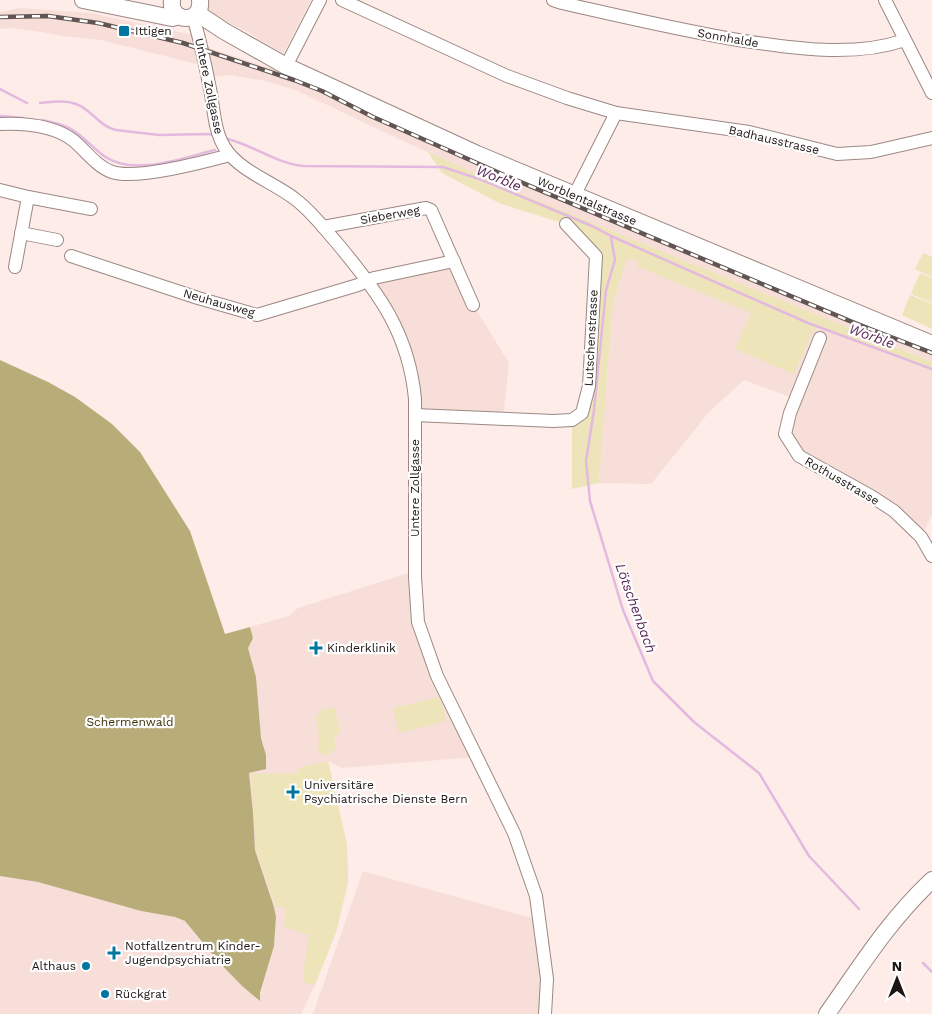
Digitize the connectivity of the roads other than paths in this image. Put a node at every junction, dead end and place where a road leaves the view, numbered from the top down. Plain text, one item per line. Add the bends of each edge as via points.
1 (83, 0) edge
2 (132, 0) edge
3 (320, 0) edge
4 (342, 0) edge
5 (553, 0) edge
6 (885, 0) edge
7 (185, 9) edge
8 (905, 40) junction
9 (286, 66) junction
10 (932, 93) edge
11 (616, 113) junction
12 (0, 124) edge
13 (932, 138) edge
14 (227, 152) junction
15 (0, 190) edge
16 (28, 196) junction
17 (574, 196) junction
18 (91, 209) dead end
19 (566, 224) dead end
20 (323, 227) junction
21 (21, 233) junction
22 (57, 240) dead end
23 (71, 256) dead end
24 (454, 261) junction
25 (15, 267) dead end
26 (368, 280) junction
27 (473, 306) dead end
28 (820, 338) dead end
29 (932, 344) edge
30 (415, 415) junction
31 (932, 556) edge
32 (932, 880) edge
33 (545, 1014) edge
34 (827, 1014) edge

1 - 7 main road via 172,18
2 - 7 main road, Worblentalstrasse
3 - 9 street
4 - 11 street, Badhausstrasse via 507,76
5 - 8 street, Sonnhalde via 703,34 794,49 853,49 886,46
6 - 8 street
7 - 9 main road, Worblentalstrasse
7 - 14 street, Untere Zollgasse via 202,48 218,130
8 - 10 street
9 - 17 main road, Worblentalstrasse
11 - 13 street, Badhausstrasse via 748,132 837,154 871,152
11 - 17 street
12 - 14 street via 40,127 63,134 101,165 118,173 159,170
14 - 20 street, Untere Zollgasse via 240,164 296,199
15 - 16 street
16 - 18 street
16 - 21 street
17 - 29 main road, Worblentalstrasse
19 - 30 street, Lutschenstrasse via 596,256 589,386 582,413 572,420 553,421
20 - 24 street, Sieberweg via 426,208 431,210
20 - 26 street, Untere Zollgasse
21 - 22 street
21 - 25 street
23 - 26 street, Neuhausweg via 257,315
24 - 26 street
24 - 27 street, Sieberweg
26 - 30 street, Untere Zollgasse via 384,303 401,340 412,374
28 - 31 street, Rothusstrasse via 790,412 785,434 799,456 894,511 921,537
30 - 33 street, Untere Zollgasse via 418,622 437,676 514,834 536,896 547,979
32 - 34 main road via 878,940

